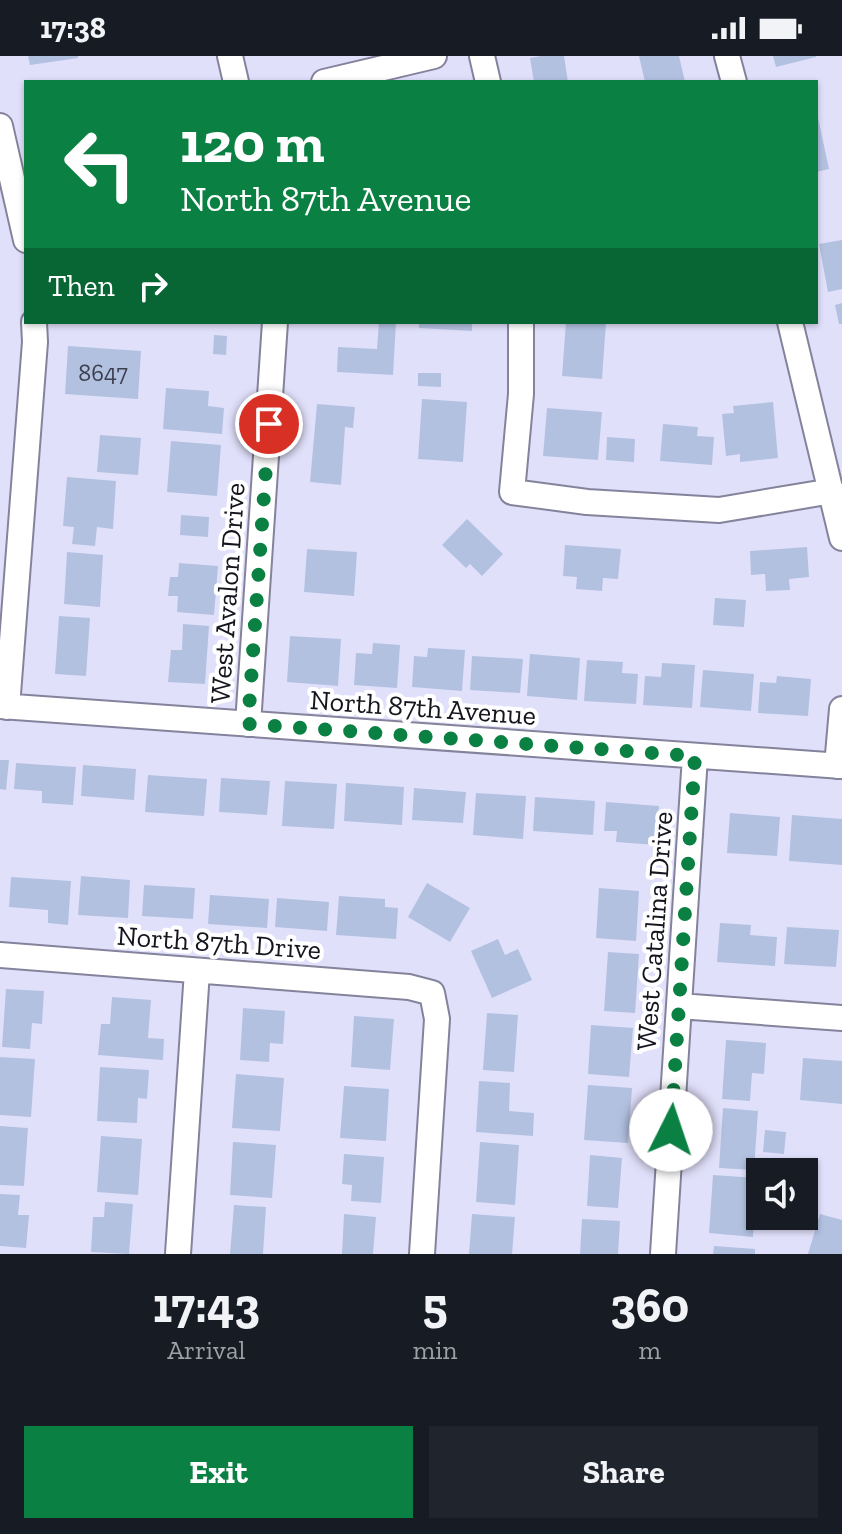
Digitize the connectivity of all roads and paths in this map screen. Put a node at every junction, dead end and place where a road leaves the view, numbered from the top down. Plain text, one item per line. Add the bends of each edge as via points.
1 (230, 56) edge
2 (434, 56) edge
3 (482, 56) edge
4 (727, 56) edge
5 (236, 80) edge
6 (332, 80) edge
7 (488, 80) edge
8 (733, 80) edge
9 (0, 126) edge
10 (24, 231) edge
11 (34, 324) edge
12 (275, 324) edge
13 (521, 324) edge
14 (790, 324) edge
15 (832, 491) junction
16 (842, 538) edge
17 (3, 706) edge
18 (842, 709) edge
19 (248, 724) junction
20 (695, 756) junction
21 (840, 766) edge
22 (0, 955) edge
23 (197, 971) junction
24 (679, 1006) junction
25 (842, 1018) edge
26 (178, 1254) edge
27 (422, 1254) edge
28 (663, 1254) edge

1 - 5 street
2 - 6 street
3 - 7 street
4 - 8 street
9 - 10 street
11 - 17 street
12 - 19 street, West Avalon Drive
13 - 15 street via 512,492 719,510
14 - 15 street
15 - 16 street
17 - 19 street, North 87th Avenue
18 - 21 street
19 - 20 street, North 87th Avenue
20 - 21 street, North 87th Avenue
20 - 24 street, West Catalina Drive
22 - 23 street, North 87th Drive
23 - 26 street
23 - 27 street, North 87th Drive via 432,993 437,1019
24 - 25 street
24 - 28 street, West Catalina Drive

